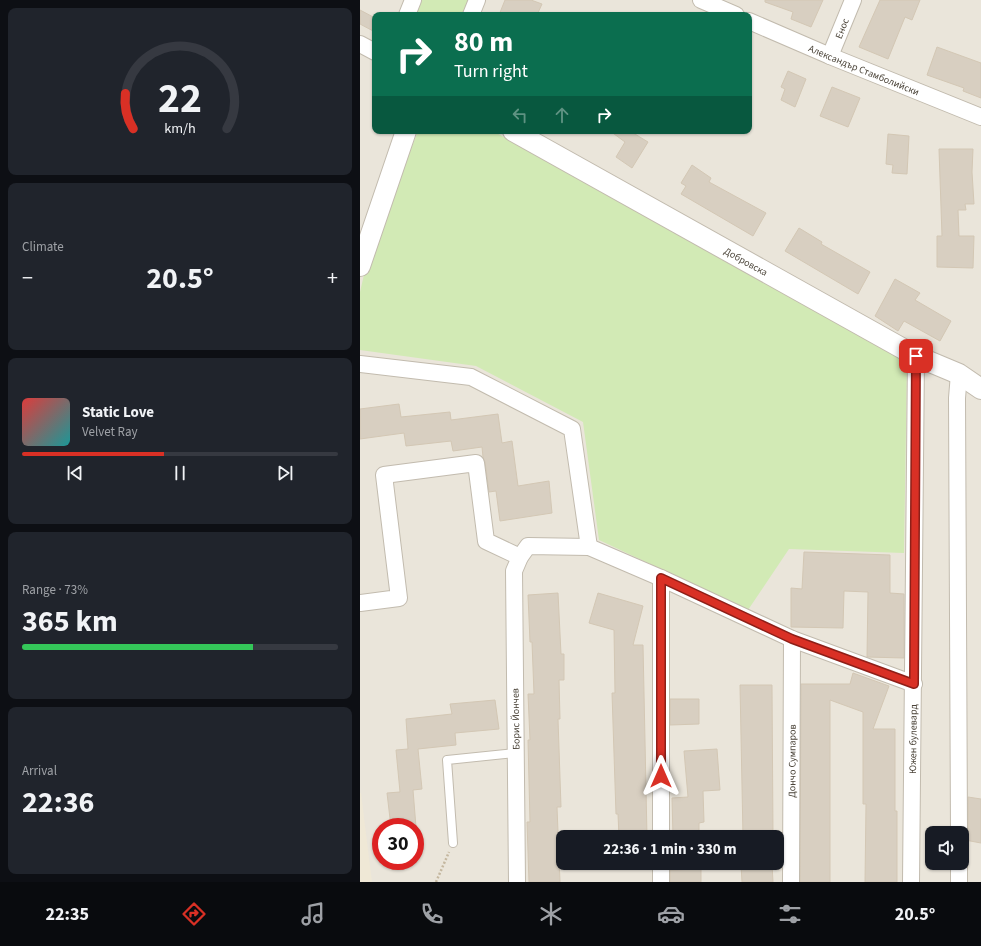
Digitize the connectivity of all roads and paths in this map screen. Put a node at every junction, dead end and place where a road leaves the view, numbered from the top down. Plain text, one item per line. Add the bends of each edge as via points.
1 (413, 0) edge
2 (477, 0) edge
3 (701, 0) edge
4 (853, 0) edge
5 (408, 12) edge
6 (472, 12) edge
7 (729, 12) edge
8 (752, 22) edge
9 (360, 44) edge
10 (372, 50) edge
11 (830, 56) junction
12 (981, 117) edge
13 (405, 134) edge
14 (518, 134) edge
15 (361, 261) edge
16 (916, 356) junction
17 (360, 364) edge
18 (959, 374) junction
19 (981, 389) edge
20 (589, 547) junction
21 (520, 557) junction
22 (661, 578) junction
23 (360, 602) edge
24 (792, 639) junction
25 (914, 684) junction
26 (515, 753) junction
27 (959, 826) edge
28 (661, 830) edge
29 (453, 843) joint
30 (661, 870) edge
31 (959, 870) edge
32 (436, 882) edge
33 (517, 882) edge
34 (661, 882) edge
35 (790, 882) edge
36 (912, 882) edge
37 (959, 882) edge

1 - 5 street
2 - 6 street
3 - 7 street
4 - 11 street, Енос
8 - 11 street, Александър Стамболийски
9 - 10 street
11 - 12 street, Александър Стамболийски
13 - 15 street
14 - 16 street, Добровска
16 - 18 street, Добровска
16 - 25 street, Южен булевард
17 - 20 street via 471,377 572,429
18 - 19 street, Добровска
18 - 27 street
20 - 21 street via 528,546
20 - 22 street
21 - 23 street via 486,541 476,463 384,475 399,598
21 - 26 street, Борис Йончев via 514,571
22 - 24 street
22 - 28 street
24 - 25 street
24 - 35 street, Дончо Сумпаров
25 - 36 street, Южен булевард
26 - 29 lane via 447,760
26 - 33 street, Борис Йончев
29 - 32 path
30 - 34 street
31 - 37 street

